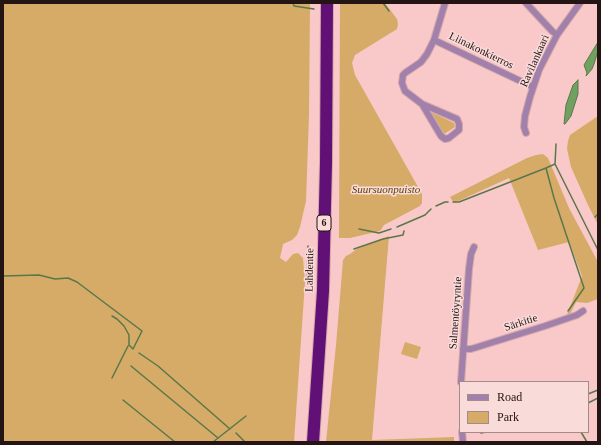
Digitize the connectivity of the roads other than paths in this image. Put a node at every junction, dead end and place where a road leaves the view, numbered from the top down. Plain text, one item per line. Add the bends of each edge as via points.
1 (327, 3) edge
2 (446, 3) edge
3 (526, 3) edge
4 (580, 3) edge
5 (557, 35) junction
6 (434, 40) junction
7 (533, 86) junction
8 (422, 104) junction
9 (526, 134) dead end
10 (474, 247) dead end
11 (583, 311) dead end
12 (463, 350) junction
13 (461, 381) edge
14 (313, 442) edge

1 - 14 highway, Lahdentie / 6 via 323,291
2 - 6 street, Liinakonkierros
3 - 5 street
4 - 5 street, Ravilankaari
5 - 7 street, Ravilankaari
6 - 7 street, Liinakonkierros
6 - 8 street via 424,59 405,72 402,79 405,92
7 - 9 street, Ravilankaari via 525,116
8 - 8 street via 440,136 446,139 457,132 460,126 457,119
10 - 12 street, Salmentöyryntie via 469,269
11 - 12 street, Särkitie via 545,326
12 - 13 street, Salmentöyryntie

